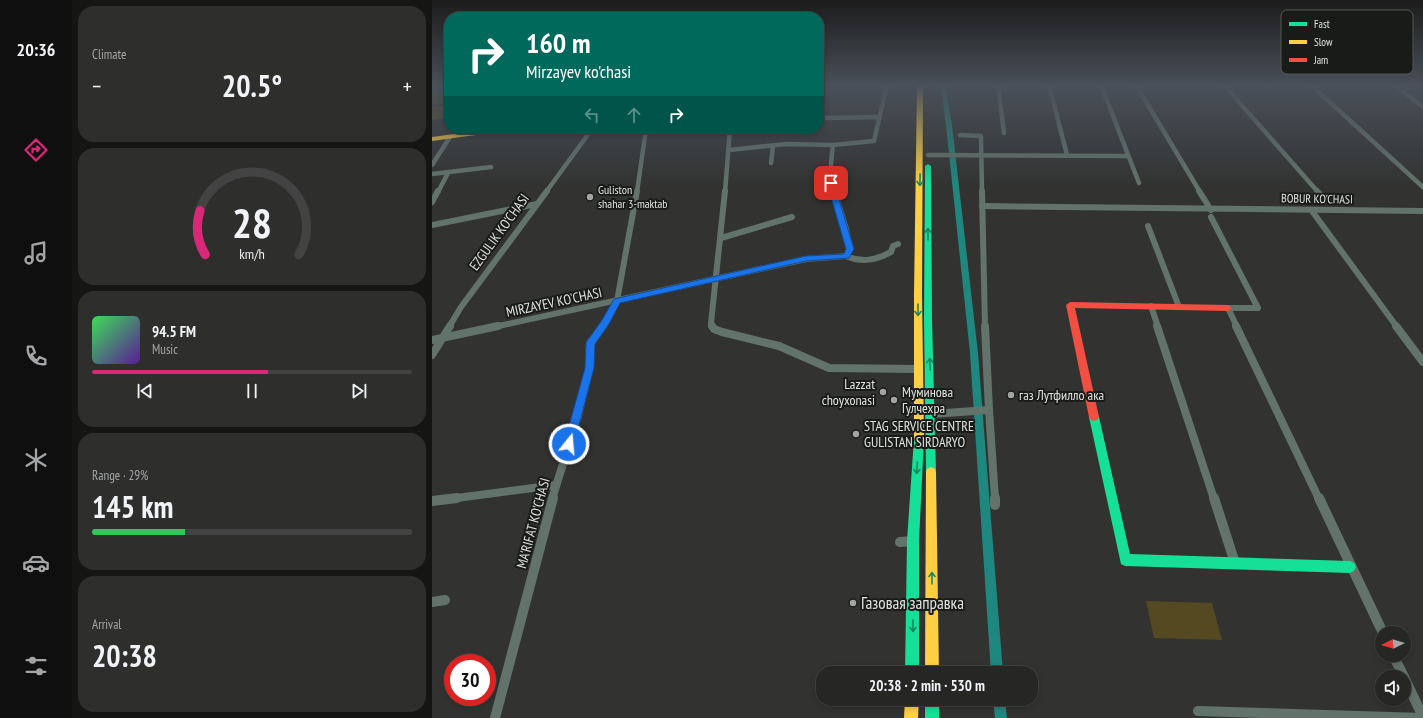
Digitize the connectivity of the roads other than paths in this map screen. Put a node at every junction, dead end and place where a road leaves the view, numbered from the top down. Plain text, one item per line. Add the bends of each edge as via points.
1 (879, 119) edge
2 (920, 119) edge
3 (927, 119) edge
4 (1002, 119) edge
5 (1058, 119) edge
6 (1114, 119) edge
7 (1156, 119) edge
8 (1254, 119) edge
9 (1348, 119) edge
10 (1004, 133) dead end
11 (471, 134) edge
12 (588, 134) edge
13 (645, 134) edge
14 (730, 134) edge
15 (960, 135) dead end
16 (450, 137) junction
17 (432, 139) edge
18 (833, 145) junction
19 (773, 146) junction
20 (729, 150) junction
21 (928, 155) junction
22 (982, 155) junction
23 (1067, 155) junction
24 (1128, 156) junction
25 (770, 162) dead end
26 (432, 165) edge
27 (491, 166) dead end
28 (448, 173) junction
29 (432, 174) edge
30 (1139, 183) dead end
31 (1423, 187) edge
32 (1322, 196) dead end
33 (432, 202) edge
34 (537, 204) junction
35 (982, 206) junction
36 (1312, 211) junction
37 (1423, 211) edge
38 (1211, 213) junction
39 (792, 217) dead end
40 (432, 225) edge
41 (1148, 226) dead end
42 (721, 238) junction
43 (898, 244) dead end
44 (846, 256) junction
45 (716, 279) junction
46 (617, 301) junction
47 (1151, 306) junction
48 (1179, 307) junction
49 (1228, 308) junction
50 (441, 338) junction
51 (432, 340) edge
52 (432, 355) edge
53 (1423, 362) edge
54 (918, 369) junction
55 (987, 410) junction
56 (931, 414) junction
57 (556, 485) junction
58 (432, 501) edge
59 (995, 505) dead end
60 (913, 541) junction
61 (900, 542) dead end
62 (1235, 564) junction
63 (1350, 567) junction
64 (445, 600) dead end
65 (432, 602) edge
66 (1380, 626) edge
67 (912, 666) edge
68 (932, 666) edge
69 (1411, 692) edge
70 (912, 706) edge
71 (932, 706) edge
72 (1198, 711) dead end
73 (1423, 717) edge
74 (495, 718) edge
75 (912, 718) edge
76 (932, 718) edge

1 - 18 street via 874,141
2 -> 54 main road
3 - 21 main road
4 - 10 street
5 - 23 street
6 - 24 street
7 - 38 street
8 - 32 street
9 - 31 street
11 - 16 main road
12 - 34 street, EZGULIK KO'CHASI
13 - 46 street, MA'RIFAT KO'CHASI via 633,219
14 - 20 street
15 - 22 street via 981,136
16 - 17 main road
16 - 26 street
18 - 19 street
18 - 44 street via 831,183 846,229 850,249
19 - 20 street
19 - 25 street
20 - 42 street
21 - 22 street
56 -> 21 main road
22 - 23 street
22 - 35 street
23 - 24 street
24 - 30 street
27 - 28 street
28 - 29 street
28 - 33 street
34 - 40 street
34 - 50 street, EZGULIK KO'CHASI
35 - 38 street, BOBUR KO'CHASI
35 - 55 street
36 - 37 street, BOBUR KO'CHASI
36 - 38 street, BOBUR KO'CHASI
36 - 53 street
38 - 49 street via 1258,308
39 - 42 street
41 - 48 street
42 - 45 street
43 - 44 street, MIRZAYEV KO'CHASI via 893,246 891,252 880,258 854,260
44 - 45 street, MIRZAYEV KO'CHASI via 806,259
45 - 46 street, MIRZAYEV KO'CHASI
45 - 54 street via 710,323 714,329 779,346 829,368
46 - 50 street, MIRZAYEV KO'CHASI
46 - 57 street, MA'RIFAT KO'CHASI via 606,322 590,343 590,368
47 - 48 main road
47 - 62 street
47 - 62 main road via 1070,304 1125,560
48 - 49 main road
49 - 63 street
50 - 51 street, MIRZAYEV KO'CHASI
50 - 52 street, EZGULIK KO'CHASI
54 -> 60 main road via 920,416
55 - 56 street
55 - 59 street
68 -> 56 main road
57 - 58 street
57 - 74 street, MA'RIFAT KO'CHASI
60 - 61 street
60 -> 67 main road
62 - 63 main road
63 - 66 street
64 - 65 street
69 - 73 street
70 - 75 main road
71 - 76 main road
72 - 73 street

